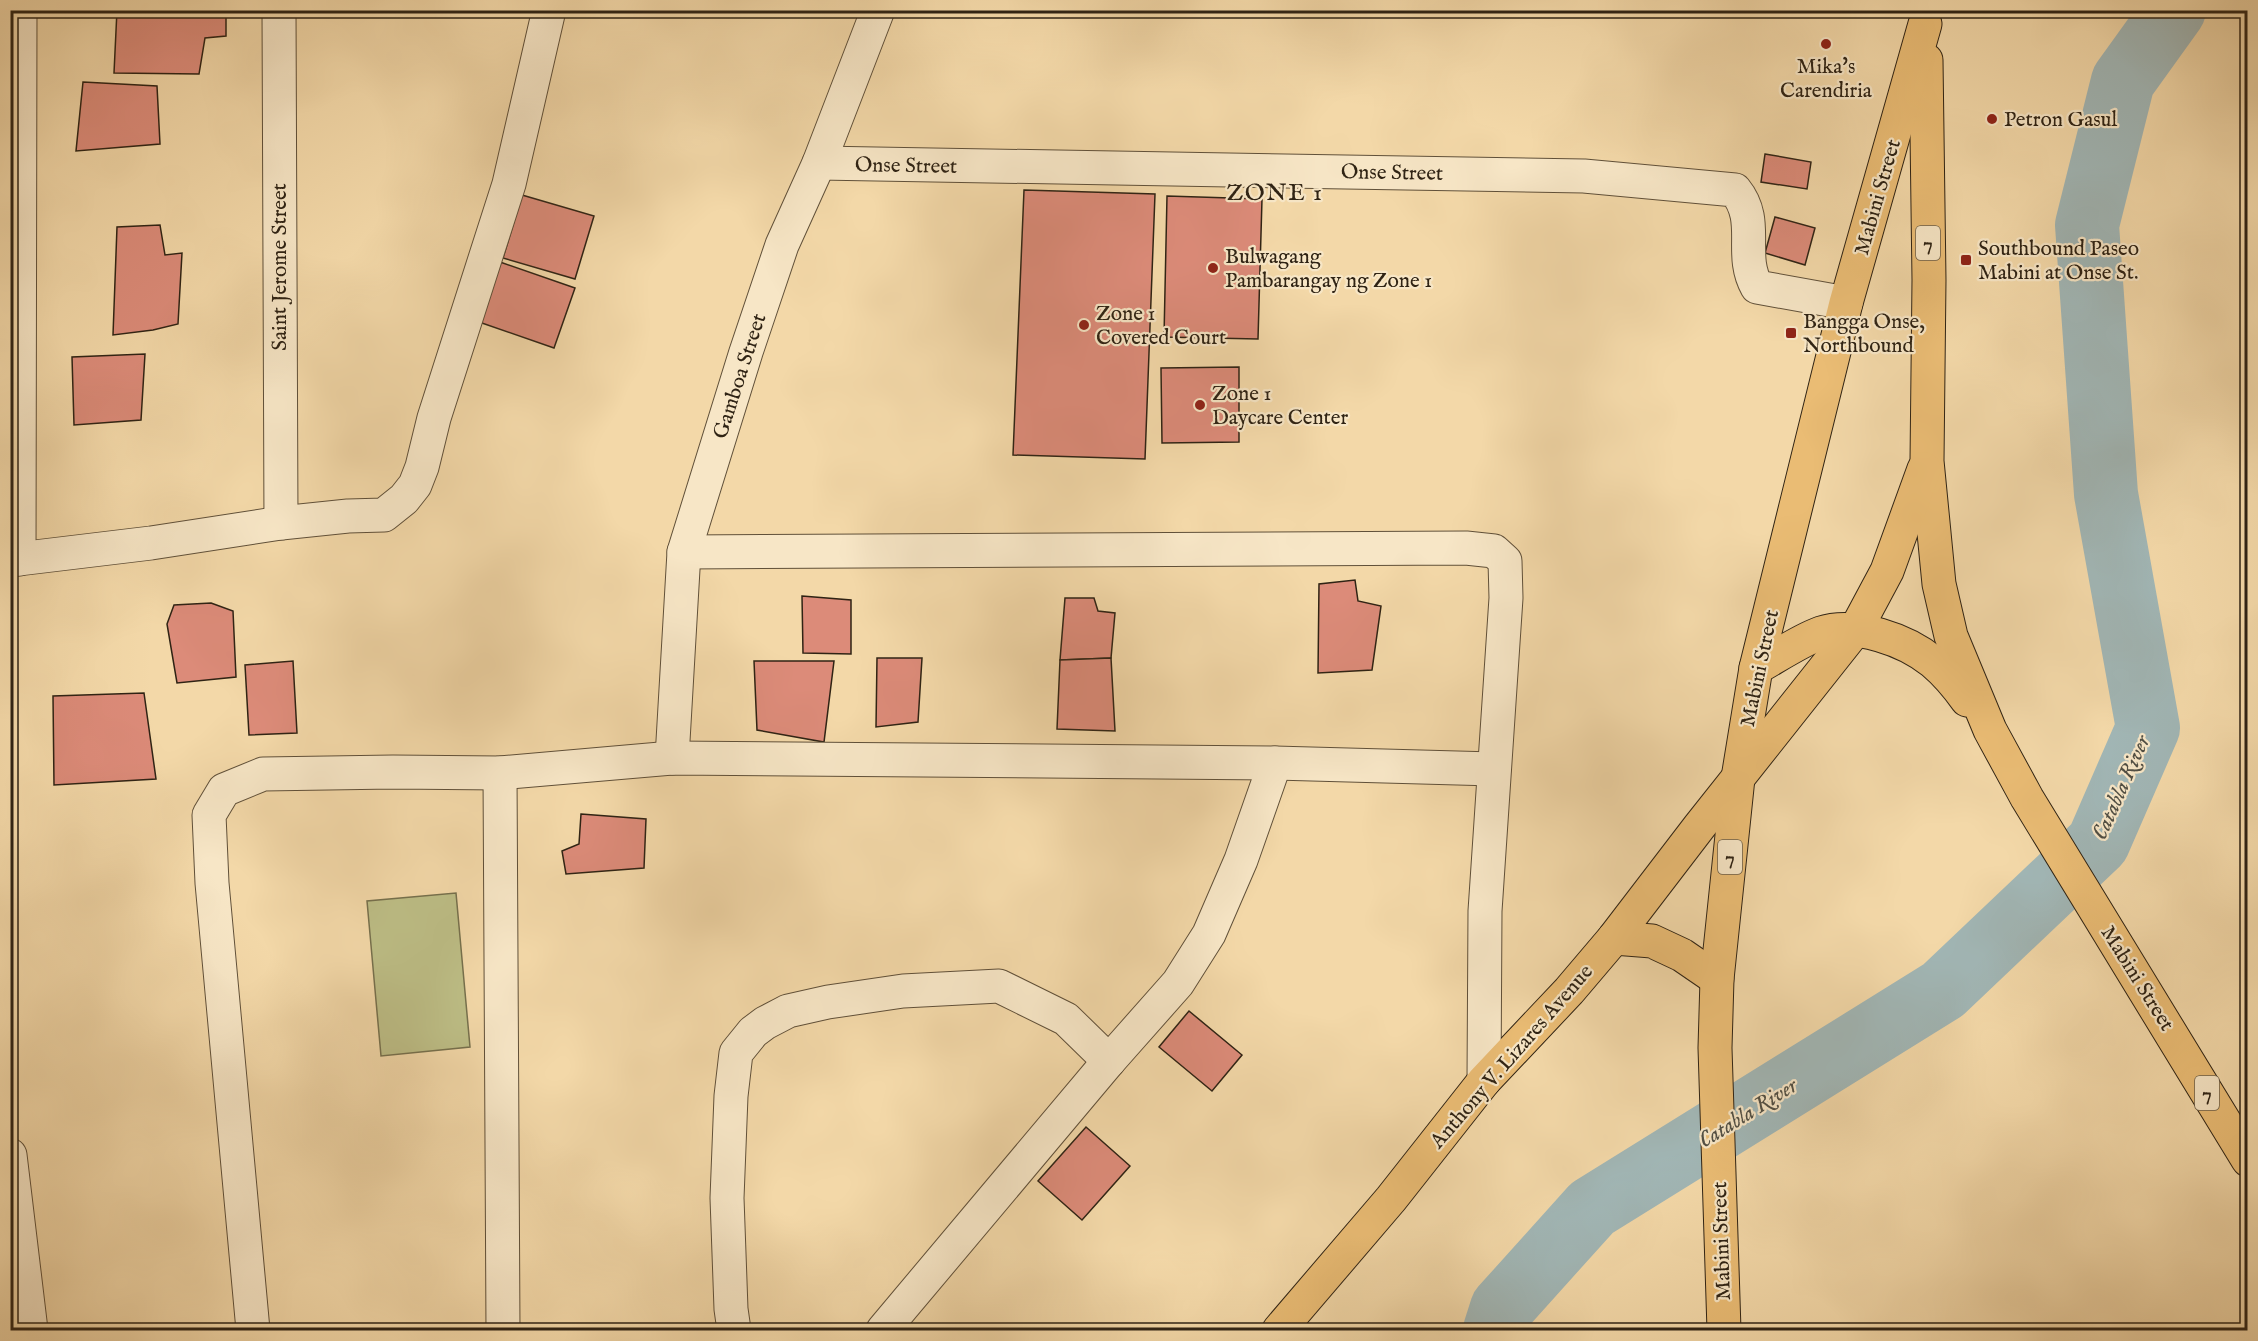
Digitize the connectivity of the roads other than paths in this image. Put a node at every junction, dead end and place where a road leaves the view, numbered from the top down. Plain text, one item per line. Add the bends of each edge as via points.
1 (20, 10) edge
2 (279, 10) edge
3 (549, 10) edge
4 (878, 10) edge
5 (1925, 17) edge
6 (819, 163) junction
7 (1846, 303) junction
8 (1927, 461) junction
9 (280, 523) junction
10 (684, 552) junction
11 (15, 560) edge
12 (1856, 629) junction
13 (1756, 668) junction
14 (1990, 730) junction
15 (672, 758) junction
16 (1275, 764) junction
17 (1494, 769) junction
18 (500, 773) junction
19 (1738, 778) junction
20 (1614, 938) junction
21 (1717, 980) junction
22 (1109, 1061) junction
23 (1484, 1081) junction
24 (10, 1155) edge
25 (2247, 1160) edge
26 (1723, 1324) edge
27 (31, 1330) edge
28 (253, 1330) edge
29 (503, 1330) edge
30 (734, 1330) edge
31 (883, 1330) edge
32 (1279, 1330) edge

1 - 11 street
2 - 9 street, Saint Jerome Street
3 - 9 street via 509,184 416,485 384,515
4 - 6 street, Gamboa Street
5 - 7 main road, Mabini Street / 7
5 - 8 main road, Mabini Street / 7
6 - 7 street, Onse Street via 1584,176 1735,190 1749,215 1748,265 1757,286
6 - 10 street, Gamboa Street via 782,245
7 - 13 main road, Mabini Street / 7
8 - 12 main road, Anthony V. Lizares Avenue via 1887,571
8 - 14 main road, Mabini Street / 7 via 1939,584 1958,654
9 - 11 street
10 - 15 street, Gamboa Street
10 - 17 street via 1486,549 1500,555 1506,570
12 - 13 main road via 1821,633
12 - 14 main road via 1900,642 1932,662 1955,684
12 - 19 main road, Anthony V. Lizares Avenue
13 - 19 main road, Mabini Street / 7
14 - 25 main road, Mabini Street / 7 via 2036,813
15 - 16 street
15 - 18 street
16 - 17 street
16 - 22 street via 1241,860 1209,934 1178,983
17 - 23 street via 1485,911
18 - 28 street via 263,774 224,790 209,815
18 - 29 street
19 - 20 main road, Anthony V. Lizares Avenue
19 - 21 main road, Mabini Street / 7
20 - 21 main road via 1652,941 1682,955
20 - 23 main road, Anthony V. Lizares Avenue
21 - 26 main road, Mabini Street / 7 via 1715,1048
22 - 30 street via 1066,1019 999,986 903,991 828,1002 788,1011 765,1023 736,1053 731,1096 727,1198
22 - 31 street
23 - 32 main road, Anthony V. Lizares Avenue via 1391,1199
24 - 27 street

